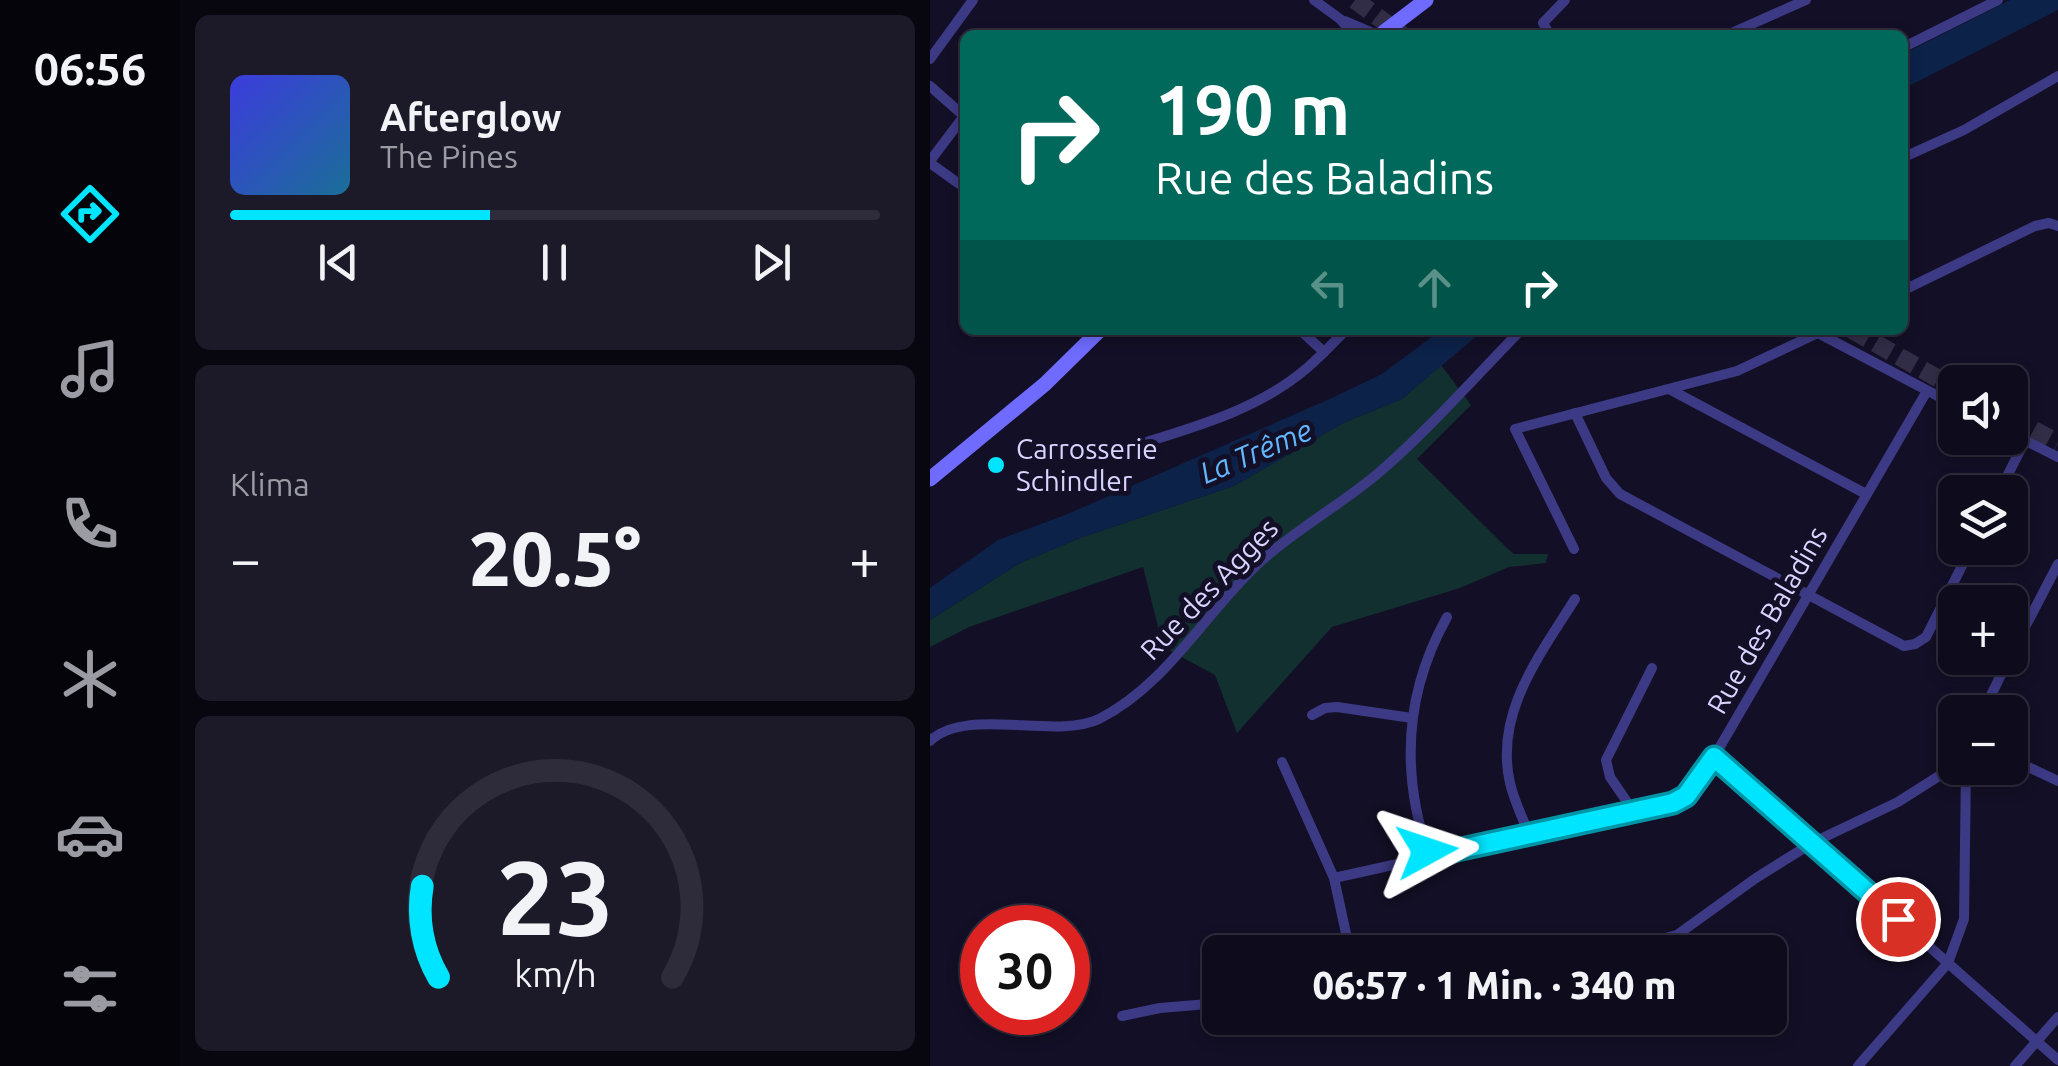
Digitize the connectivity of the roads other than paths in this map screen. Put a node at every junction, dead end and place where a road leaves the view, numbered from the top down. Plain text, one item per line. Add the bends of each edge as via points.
1 (973, 0) edge
2 (1314, 0) edge
3 (1566, 0) edge
4 (1998, 0) edge
5 (1424, 2) edge
6 (1798, 2) edge
7 (1340, 19) junction
8 (1350, 30) edge
9 (1372, 30) edge
10 (1388, 30) edge
11 (1547, 30) edge
12 (1737, 30) edge
13 (1908, 45) edge
14 (930, 59) edge
15 (2058, 76) edge
16 (930, 86) edge
17 (960, 112) edge
18 (960, 121) edge
19 (1908, 155) edge
20 (930, 162) edge
21 (960, 184) edge
22 (2058, 226) edge
23 (1908, 289) edge
24 (1095, 335) edge
25 (1305, 335) edge
26 (1341, 335) edge
27 (1516, 335) edge
28 (1813, 335) edge
29 (1828, 335) edge
30 (1324, 352) junction
31 (1670, 390) junction
32 (1927, 391) junction
33 (1938, 396) edge
34 (1575, 413) junction
35 (2028, 442) edge
36 (1124, 449) dead end
37 (2058, 457) edge
38 (930, 479) edge
39 (1866, 494) junction
40 (1574, 549) dead end
41 (2058, 564) edge
42 (1962, 565) edge
43 (1807, 596) junction
44 (1576, 599) dead end
45 (1446, 617) dead end
46 (2028, 622) edge
47 (1652, 668) dead end
48 (1312, 715) dead end
49 (1412, 718) junction
50 (930, 740) edge
51 (1714, 757) junction
52 (1282, 762) dead end
53 (2028, 768) edge
54 (1938, 777) edge
55 (2058, 781) edge
56 (1966, 785) edge
57 (1634, 812) junction
58 (1529, 834) junction
59 (1812, 843) junction
60 (1429, 856) junction
61 (1334, 878) junction
62 (1346, 935) edge
63 (1677, 935) edge
64 (1948, 964) junction
65 (1202, 1004) edge
66 (1122, 1016) dead end
67 (2058, 1017) edge
68 (2036, 1042) junction
69 (2058, 1060) edge
70 (1858, 1066) edge
71 (2014, 1066) edge

1 - 14 street
2 - 7 street
3 - 11 street via 1543,23
4 - 13 street
5 - 10 main road
6 - 12 street
7 - 8 street
7 - 9 street
15 - 19 street
16 - 17 street
18 - 20 street
20 - 21 street
22 - 23 street via 2035,226
24 - 38 main road
25 - 30 street
26 - 30 street
27 - 50 street, Rue des Agges via 1382,470 1258,563 1124,703 1096,720 1066,726 964,727 942,730
28 - 31 street via 1737,372
29 - 32 street
30 - 36 street via 1264,397
31 - 34 street
31 - 39 street
32 - 33 street
32 - 39 street, Rue des Baladins
34 - 40 street via 1515,428
34 - 43 street via 1620,494
35 - 37 street
39 - 43 street, Rue des Baladins
41 - 46 street
42 - 43 street via 1926,637 1915,644 1904,646
43 - 51 street, Rue des Baladins
44 - 58 street via 1525,680 1510,720 1510,784
45 - 49 street via 1425,662
47 - 57 street via 1606,760
48 - 49 street via 1337,707
49 - 60 street via 1414,809
51 - 57 street via 1686,796
51 - 59 street, Rue des Baladins
52 - 61 street
53 - 55 street
54 - 59 street
56 - 64 street via 1964,919
57 - 58 street
58 - 60 street
59 - 63 street
59 - 64 street, Rue des Baladins
60 - 61 street
61 - 62 street
64 - 68 street, Rue des Baladins
64 - 70 street
65 - 66 street
67 - 68 street
68 - 69 street, Rue des Baladins
68 - 71 street

